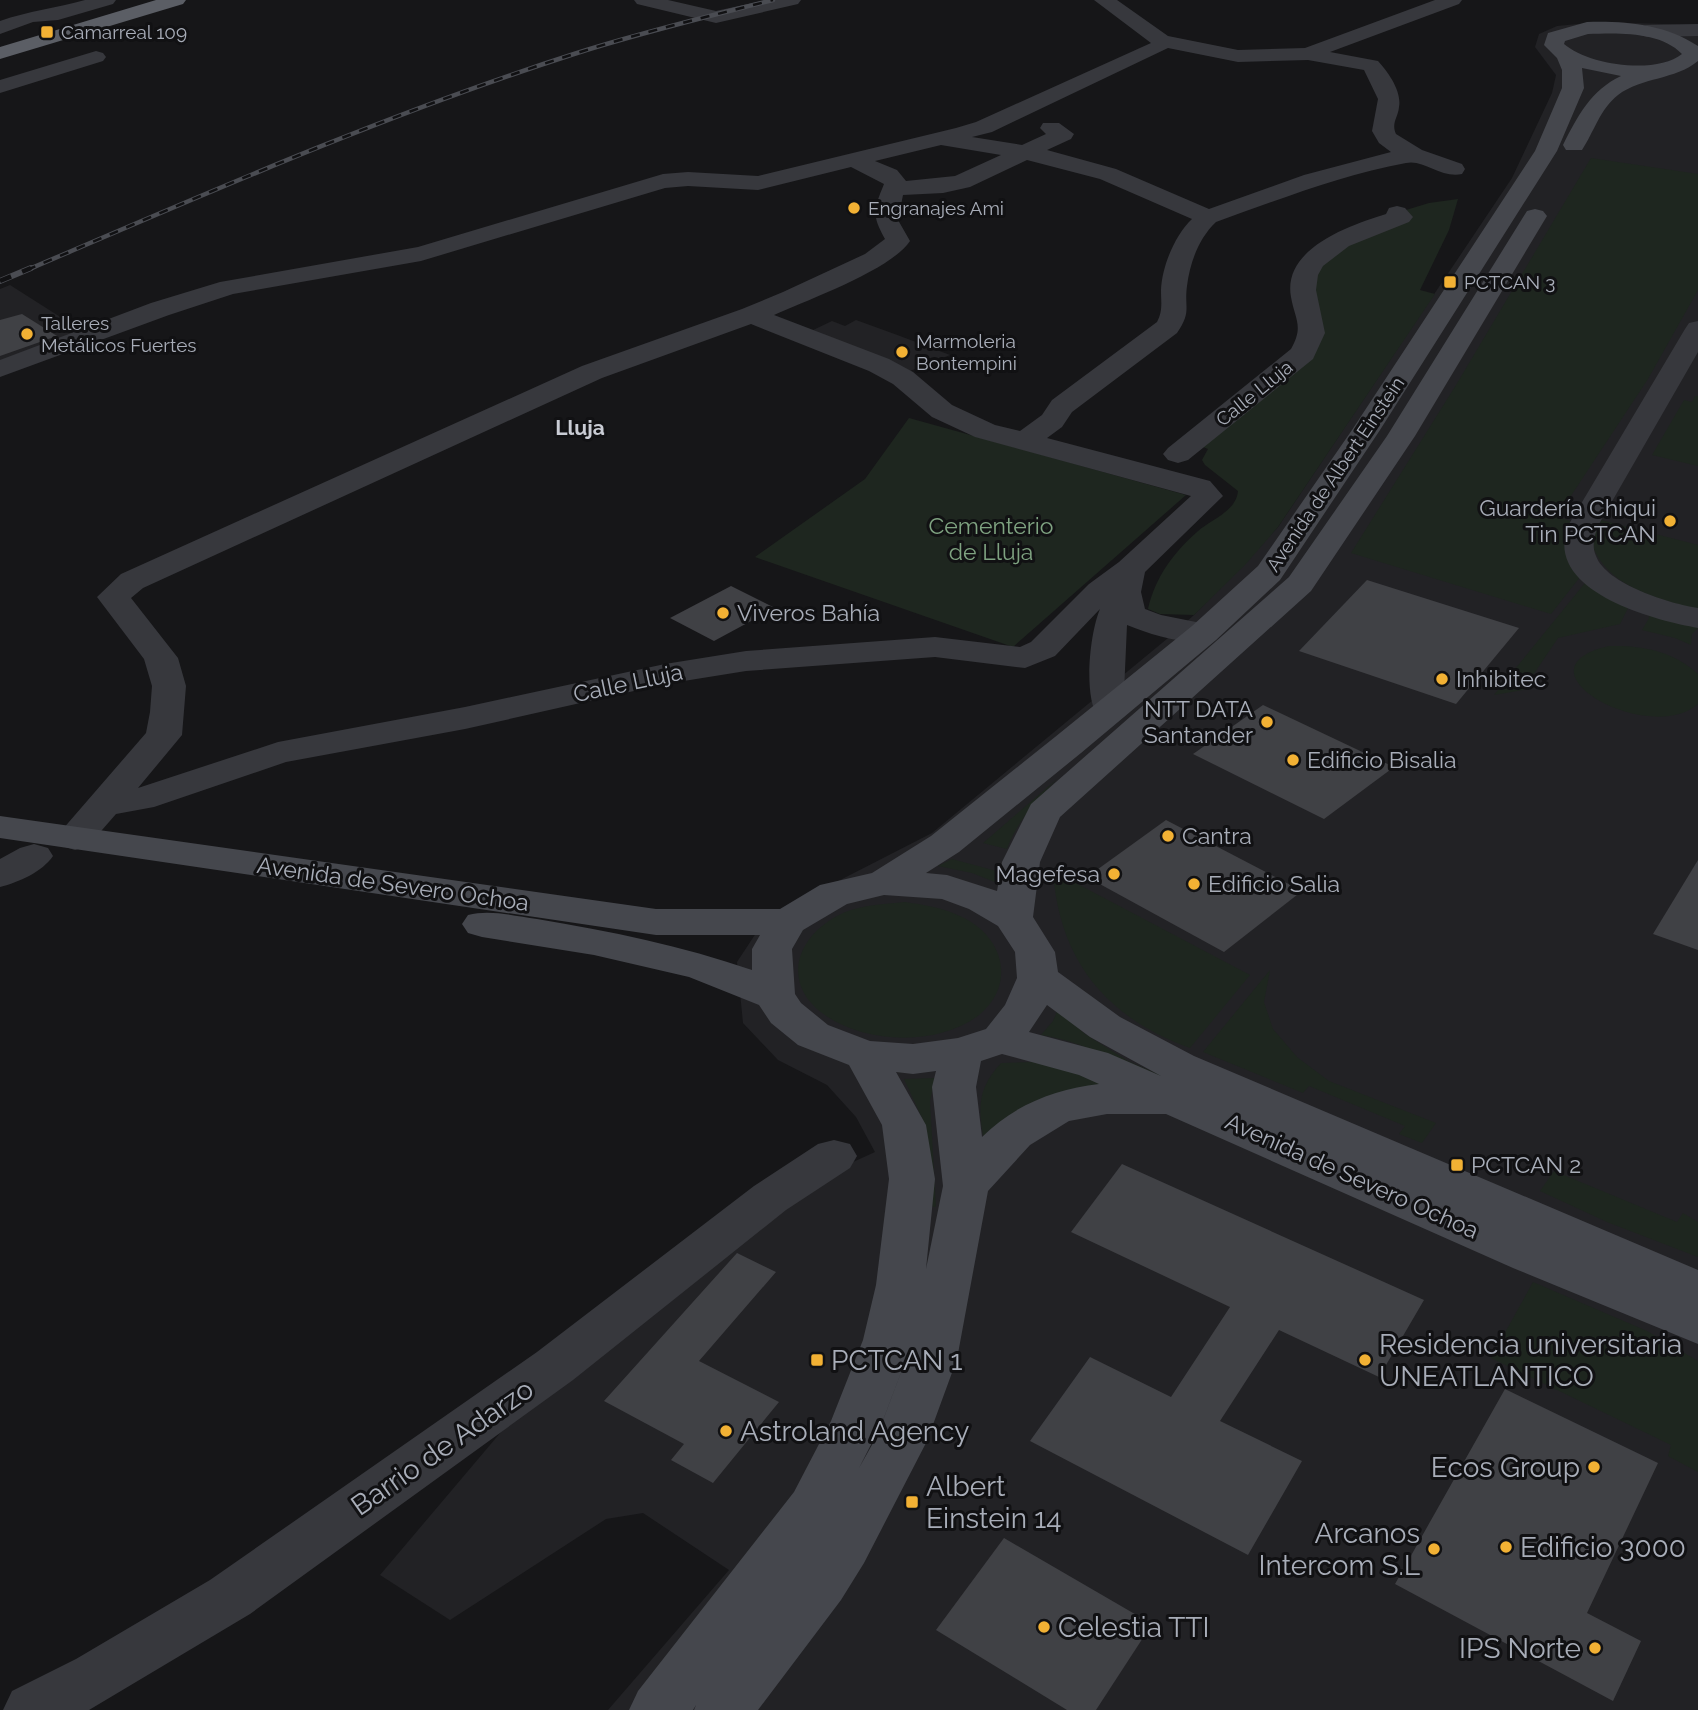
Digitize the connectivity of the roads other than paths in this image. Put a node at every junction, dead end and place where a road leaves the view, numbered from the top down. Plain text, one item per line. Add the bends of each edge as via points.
1 (27, 0) edge
2 (106, 0) edge
3 (176, 0) edge
4 (644, 0) edge
5 (791, 0) edge
6 (1104, 0) edge
7 (1452, 0) edge
8 (4, 18) edge
9 (1698, 30) edge
10 (1647, 31) junction
11 (1162, 41) junction
12 (0, 52) edge
13 (1308, 54) junction
14 (1686, 55) edge
15 (96, 57) dead end
16 (1566, 57) junction
17 (0, 87) edge
18 (1051, 128) dead end
19 (940, 138) junction
20 (1025, 151) junction
21 (1412, 154) junction
22 (851, 159) junction
23 (1133, 164) dead end
24 (1454, 169) dead end
25 (1108, 173) junction
26 (894, 188) junction
27 (1397, 213) dead end
28 (1208, 217) junction
29 (751, 315) junction
30 (1698, 329) edge
31 (0, 369) edge
32 (1072, 426) junction
33 (1026, 441) junction
34 (1178, 468) junction
35 (1127, 580) junction
36 (1698, 618) edge
37 (1203, 633) junction
38 (1110, 710) junction
39 (103, 805) junction
40 (0, 827) edge
41 (75, 838) junction
42 (17, 853) edge
43 (0, 875) edge
44 (884, 883) junction
45 (1013, 917) junction
46 (788, 922) junction
47 (1038, 978) junction
48 (774, 995) junction
49 (1002, 1039) junction
50 (961, 1052) junction
51 (865, 1055) junction
52 (1184, 1102) junction
53 (834, 1156) dead end
54 (967, 1186) junction
55 (1698, 1290) edge
56 (1698, 1325) edge
57 (32, 1710) edge
58 (658, 1710) edge
59 (723, 1710) edge

1 - 8 street
2 - 8 street via 58,14
3 - 12 highway
4 - 5 street via 724,17
6 - 11 street
7 - 13 street via 1345,36
9 - 10 street
10 - 14 main road via 1672,38
10 - 16 main road, Avenida de Albert Einstein via 1602,27 1562,33 1555,37 1554,45
11 - 13 street via 1238,56
11 - 19 street via 1159,47 984,127
13 - 21 street via 1374,67 1389,102 1382,130
14 - 16 main road via 1616,69
14 - 45 main road, Avenida de Albert Einstein via 1597,101 1520,244 1408,425 1300,584 1044,812 1021,862
15 - 17 street
16 - 37 main road, Avenida de Albert Einstein via 1575,80 1573,88 1546,151 1497,231 1269,573
18 - 20 street via 1063,134
19 - 20 street
19 - 22 street
20 - 25 street
20 - 26 street via 962,182
21 - 24 street
21 - 28 street via 1312,180
22 - 26 street via 888,175 896,183
22 - 31 street via 758,183 663,181 421,254 229,287
23 - 25 street
25 - 28 street
26 - 29 street via 886,220 898,241 887,252
27 - 34 street, Calle Lluja via 1401,217 1348,236 1323,253 1302,288 1312,332 1303,353
28 - 32 street via 1185,246 1174,286 1175,314 1168,327 1062,406
29 - 33 street, Calle Lluja via 879,365 962,422
29 - 39 street via 592,372 132,581 113,597 161,658 169,685 168,712 164,735
30 - 36 street via 1577,541 1590,570 1633,600
32 - 33 street
32 - 34 street, Calle Lluja
33 - 34 street, Calle Lluja
34 - 35 street, Calle Lluja via 1208,496
35 - 37 street via 1130,615
35 - 38 street, Calle Lluja via 1110,624
35 - 39 street, Calle Lluja via 1100,591 1043,649 1025,658 935,647 746,661 664,674 278,753 141,799
37 - 38 main road, Avenida de Albert Einstein
38 - 44 main road, Avenida de Albert Einstein via 945,844
39 - 41 street
40 - 41 main road, Avenida de Severo Ochoa
41 - 46 main road, Avenida de Severo Ochoa via 656,922
42 - 43 street
42 - 48 main road, Avenida de Severo Ochoa via 590,940 678,958
44 - 45 main road via 947,887
44 - 46 main road via 834,894
45 - 47 main road via 1035,952
46 - 48 main road via 772,949
47 - 49 main road via 1023,1011
47 - 55 main road, Avenida de Severo Ochoa via 1105,1027 1179,1068
48 - 51 main road via 786,1013 813,1035
49 - 50 main road
49 - 52 main road, Avenida de Severo Ochoa via 1093,1064
50 - 51 main road via 913,1059
50 - 54 main road via 954,1087
51 - 58 main road via 904,1125 912,1179 900,1285 888,1340 856,1423 813,1508
52 - 54 main road via 1135,1098 1059,1107 1003,1143
52 - 56 main road, Avenida de Severo Ochoa
53 - 57 street, Barrio de Adarzo via 770,1198 555,1366 230,1597
54 - 59 main road via 932,1359 901,1441 822,1583

